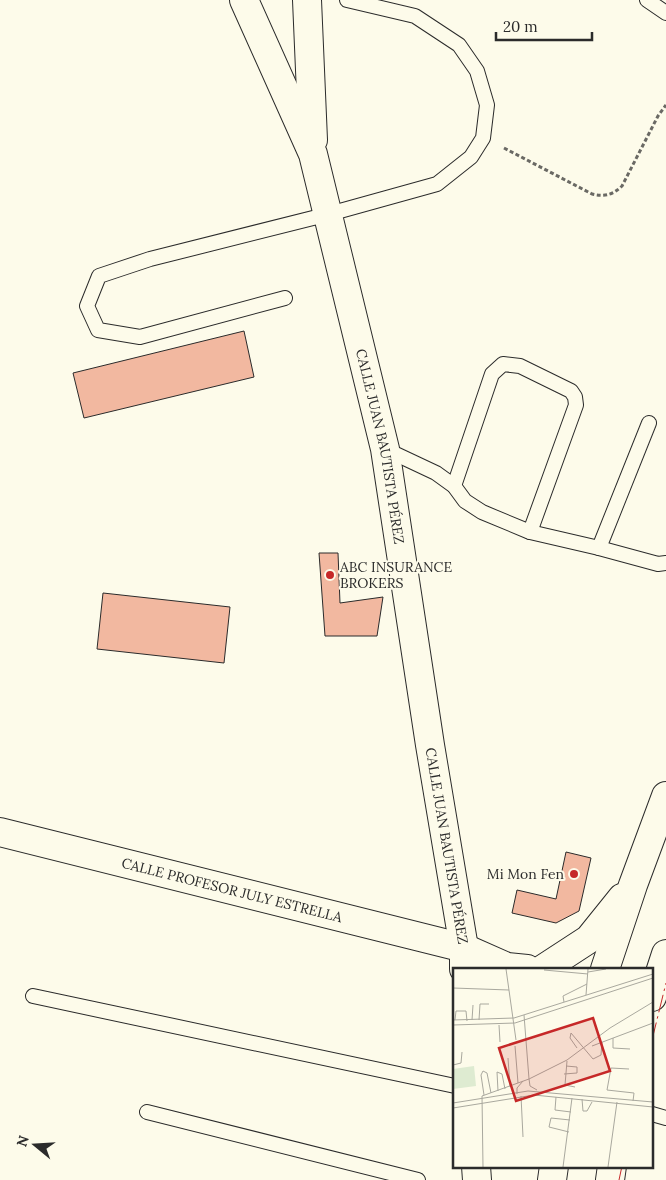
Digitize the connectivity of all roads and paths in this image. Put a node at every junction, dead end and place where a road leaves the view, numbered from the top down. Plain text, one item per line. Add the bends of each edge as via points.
1 (244, 0) edge
2 (307, 0) edge
3 (348, 0) edge
4 (647, 0) edge
5 (666, 13) edge
6 (666, 105) edge
7 (483, 138) junction
8 (313, 154) junction
9 (329, 214) junction
10 (285, 298) dead end
11 (649, 423) dead end
12 (385, 449) junction
13 (454, 486) junction
14 (530, 532) junction
15 (599, 548) junction
16 (666, 563) edge
17 (666, 796) edge
18 (0, 832) edge
19 (633, 885) junction
20 (666, 954) edge
21 (464, 958) edge
22 (516, 968) edge
23 (545, 968) edge
24 (605, 968) edge
25 (654, 991) edge
26 (33, 996) dead end
27 (453, 1086) edge
28 (147, 1112) dead end
29 (418, 1180) edge

1 - 8 street, CALLE JUAN BAUTISTA PÉREZ
2 - 8 street
3 - 7 lane via 415,16 460,46 477,71 487,105
4 - 5 lane
6 - 7 path via 622,186 608,195 592,194
7 - 9 lane via 471,157 437,184
8 - 9 street, CALLE JUAN BAUTISTA PÉREZ
9 - 10 lane via 150,258 100,276 88,306 98,330 140,337
9 - 12 street, CALLE JUAN BAUTISTA PÉREZ
11 - 15 lane
12 - 13 lane via 436,473
12 - 21 street, CALLE JUAN BAUTISTA PÉREZ
13 - 14 lane via 465,502
13 - 14 lane via 492,374 503,364 520,366 571,390 576,405
14 - 15 lane
15 - 16 lane via 658,564
17 - 19 street
18 - 21 street, CALLE PROFESOR JULY ESTRELLA
19 - 23 street via 589,939
19 - 24 street
20 - 25 street
21 - 22 street, CALLE PROFESOR JULY ESTRELLA
26 - 27 lane
28 - 29 lane

